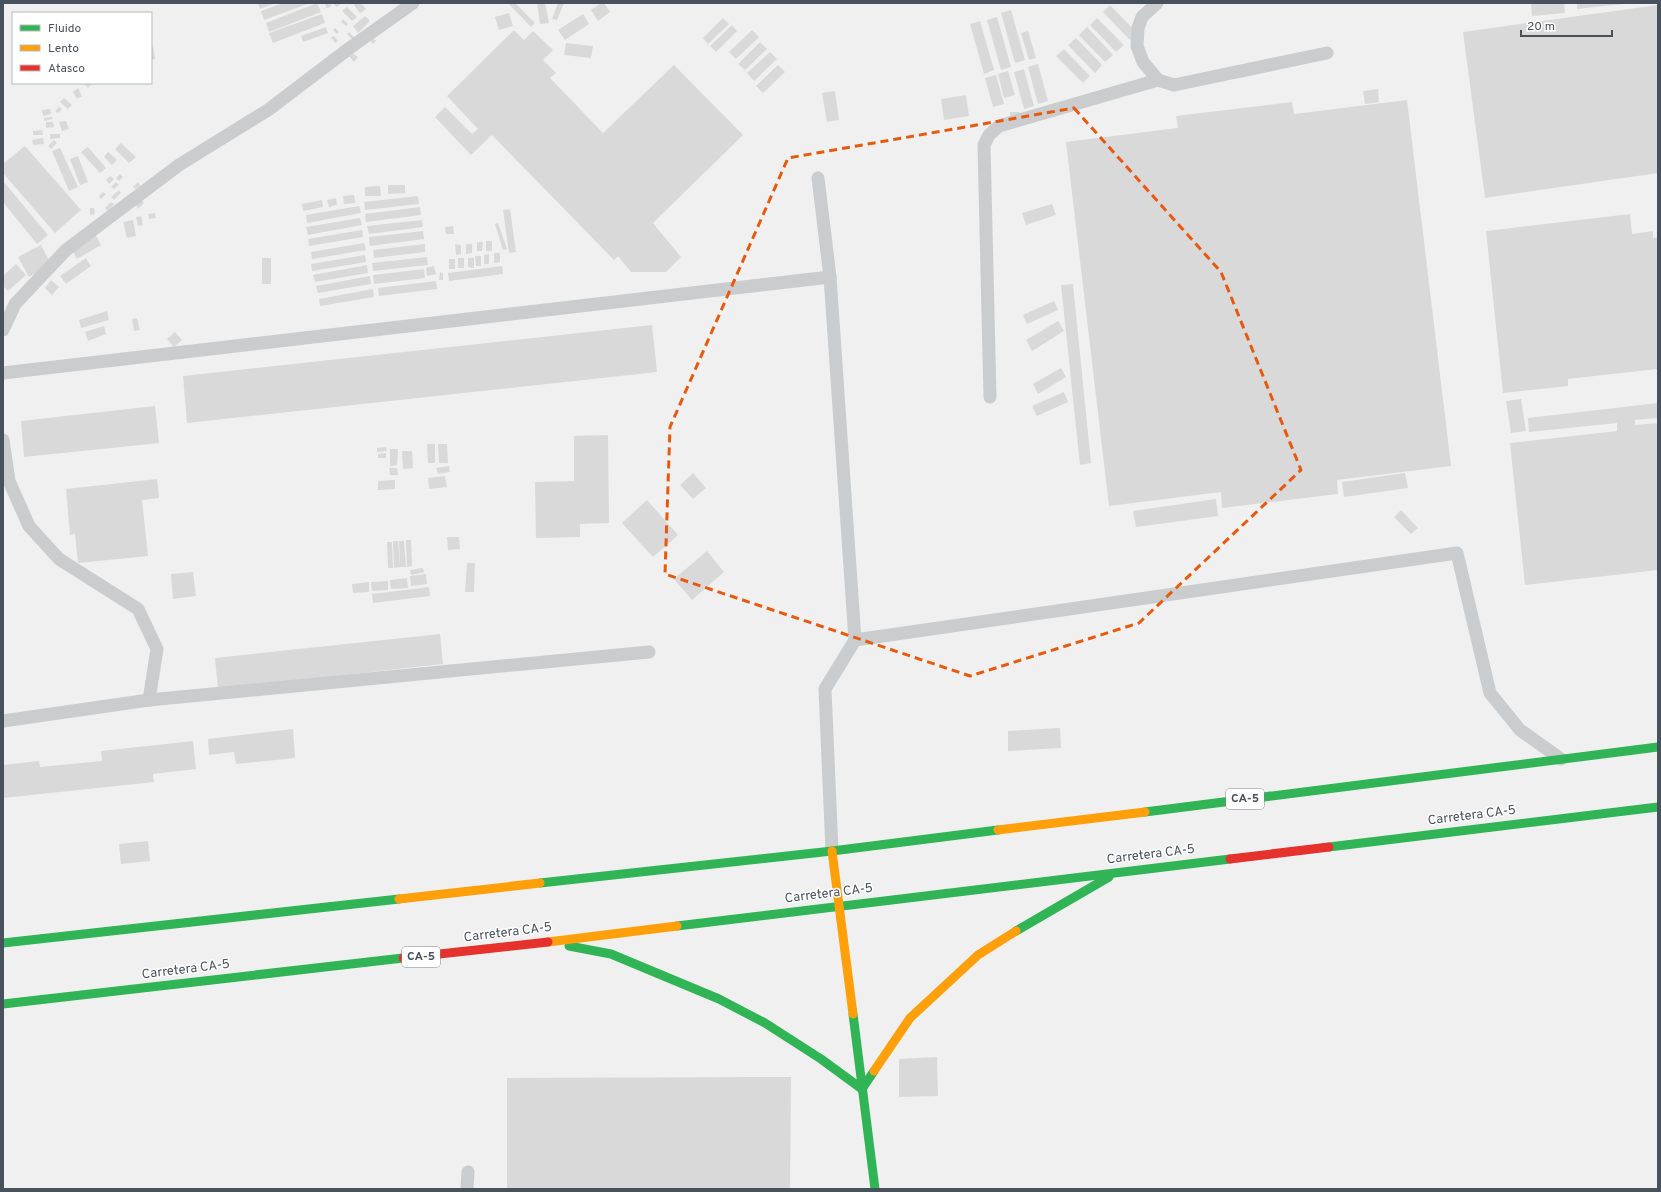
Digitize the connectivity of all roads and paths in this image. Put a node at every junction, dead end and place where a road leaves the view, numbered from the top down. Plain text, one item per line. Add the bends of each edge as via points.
1 (412, 3) edge
2 (1157, 3) edge
3 (1327, 53) dead end
4 (1158, 80) junction
5 (818, 178) dead end
6 (830, 277) junction
7 (3, 330) edge
8 (3, 373) edge
9 (990, 397) dead end
10 (3, 440) edge
11 (856, 640) junction
12 (648, 652) dead end
13 (149, 700) junction
14 (3, 721) edge
15 (1658, 747) edge
16 (1561, 759) junction
17 (1658, 807) edge
18 (832, 851) junction
19 (1119, 872) junction
20 (839, 906) junction
21 (548, 942) junction
22 (3, 943) edge
23 (3, 1004) edge
24 (862, 1089) junction
25 (468, 1172) dead end
26 (467, 1189) edge
27 (875, 1189) edge

1 - 7 lane via 268,110 179,165 66,250 15,304
2 - 4 lane via 1142,17 1138,28 1137,46 1143,62
3 - 4 lane via 1174,86
4 - 9 lane via 999,126 989,134 984,145
5 - 6 lane
6 - 8 lane
6 - 11 lane
10 - 13 lane via 9,481 29,526 59,559 138,609 158,649
11 - 16 lane via 1457,553 1490,693 1520,730
11 - 18 lane via 825,689
12 - 13 lane
13 - 14 lane
15 - 16 main road, CA-5
16 - 18 main road, CA-5
17 - 19 main road, Carretera CA-5 / CA-5
18 - 20 main road
18 - 22 main road, CA-5
19 - 20 main road, Carretera CA-5 / CA-5
19 - 24 main road via 1052,909 978,955 910,1018
20 - 21 main road, Carretera CA-5 / CA-5
20 - 24 main road
21 - 23 main road, Carretera CA-5 / CA-5
21 - 24 main road via 611,954 719,999 777,1031
24 - 27 main road
25 - 26 lane

